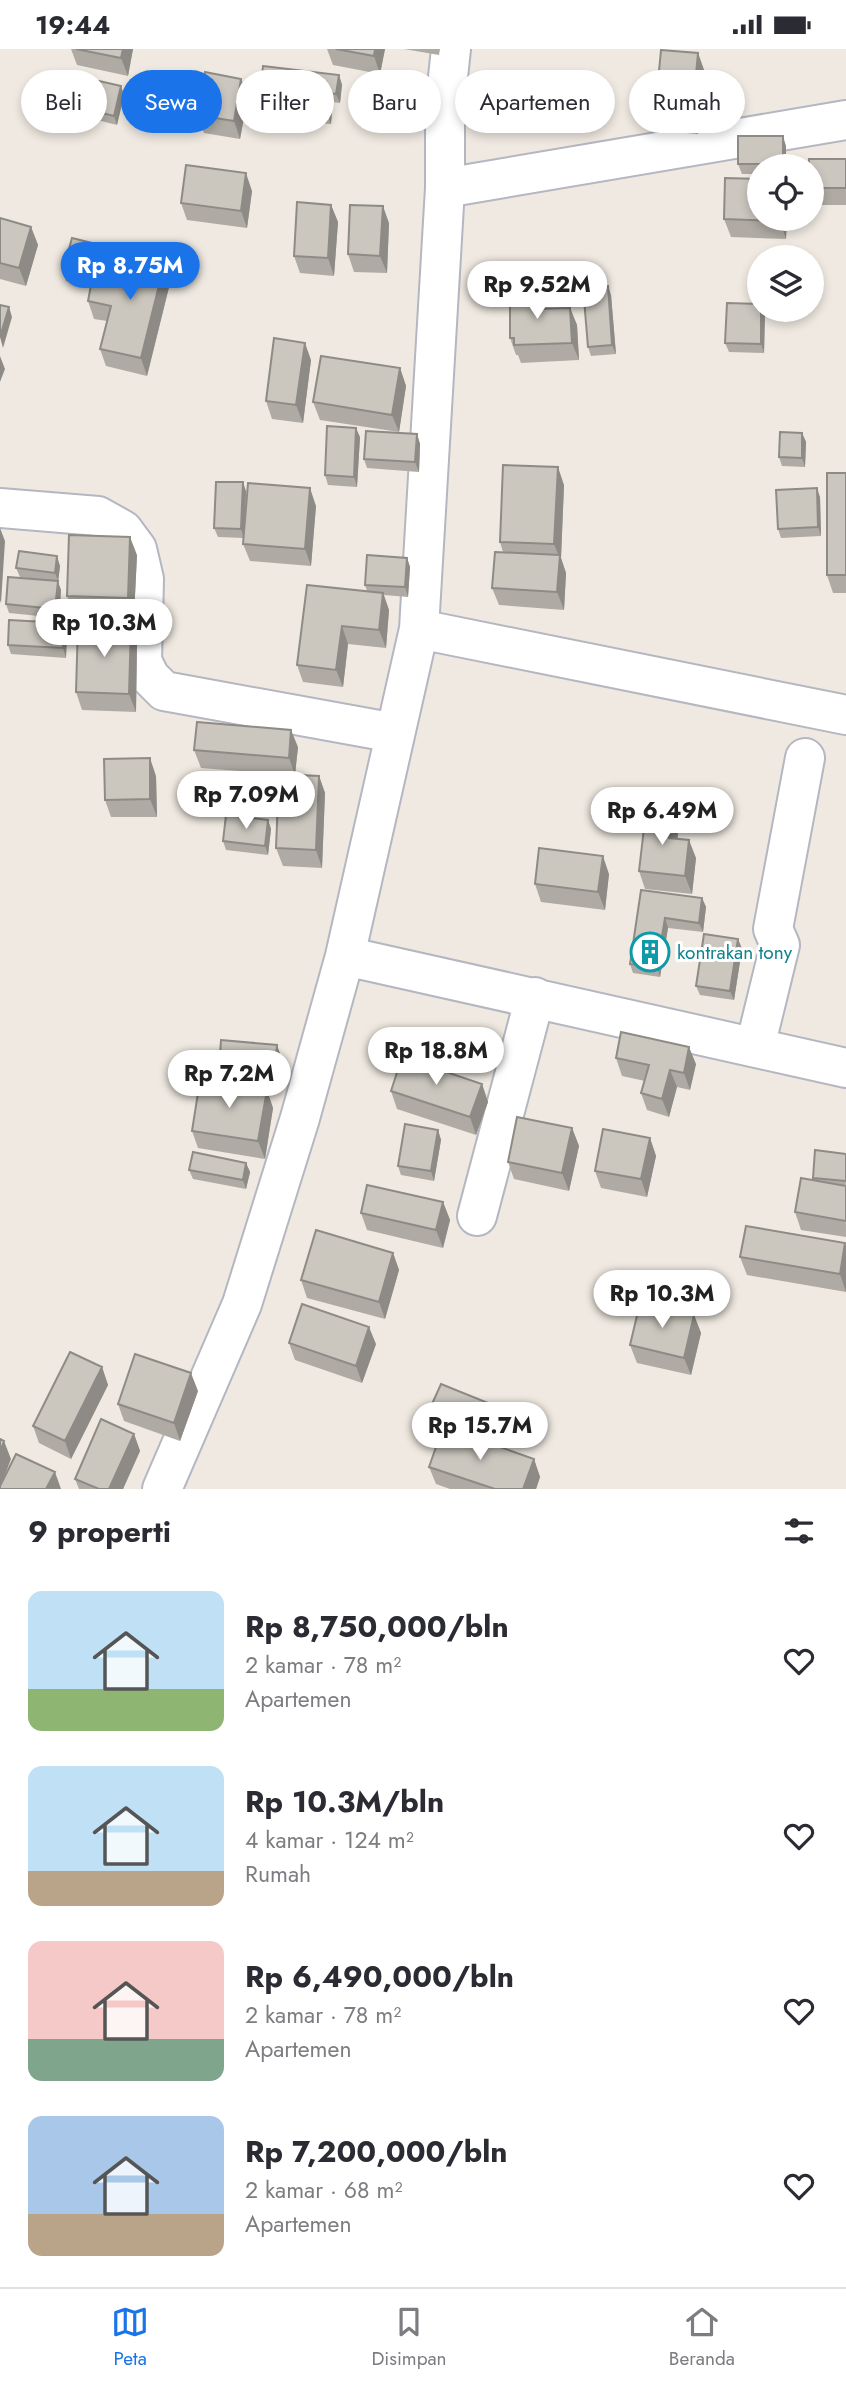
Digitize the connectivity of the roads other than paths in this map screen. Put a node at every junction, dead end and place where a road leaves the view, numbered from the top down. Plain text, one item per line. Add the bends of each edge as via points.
1 (451, 49) edge
2 (846, 120) edge
3 (445, 188) junction
4 (0, 508) edge
5 (419, 629) junction
6 (846, 715) edge
7 (395, 733) junction
8 (817, 761) dead end
9 (345, 956) junction
10 (535, 997) junction
11 (755, 1047) junction
12 (846, 1068) edge
13 (477, 1216) dead end
14 (162, 1489) edge

1 - 3 street via 445,105
2 - 3 street
3 - 5 street
4 - 7 street via 98,516 122,530 137,549 144,579 142,661 164,691
5 - 6 street
5 - 7 street
7 - 9 street
8 - 11 street via 794,934 780,945
9 - 10 street
9 - 14 street via 242,1304
10 - 11 street
10 - 13 street
11 - 12 street

